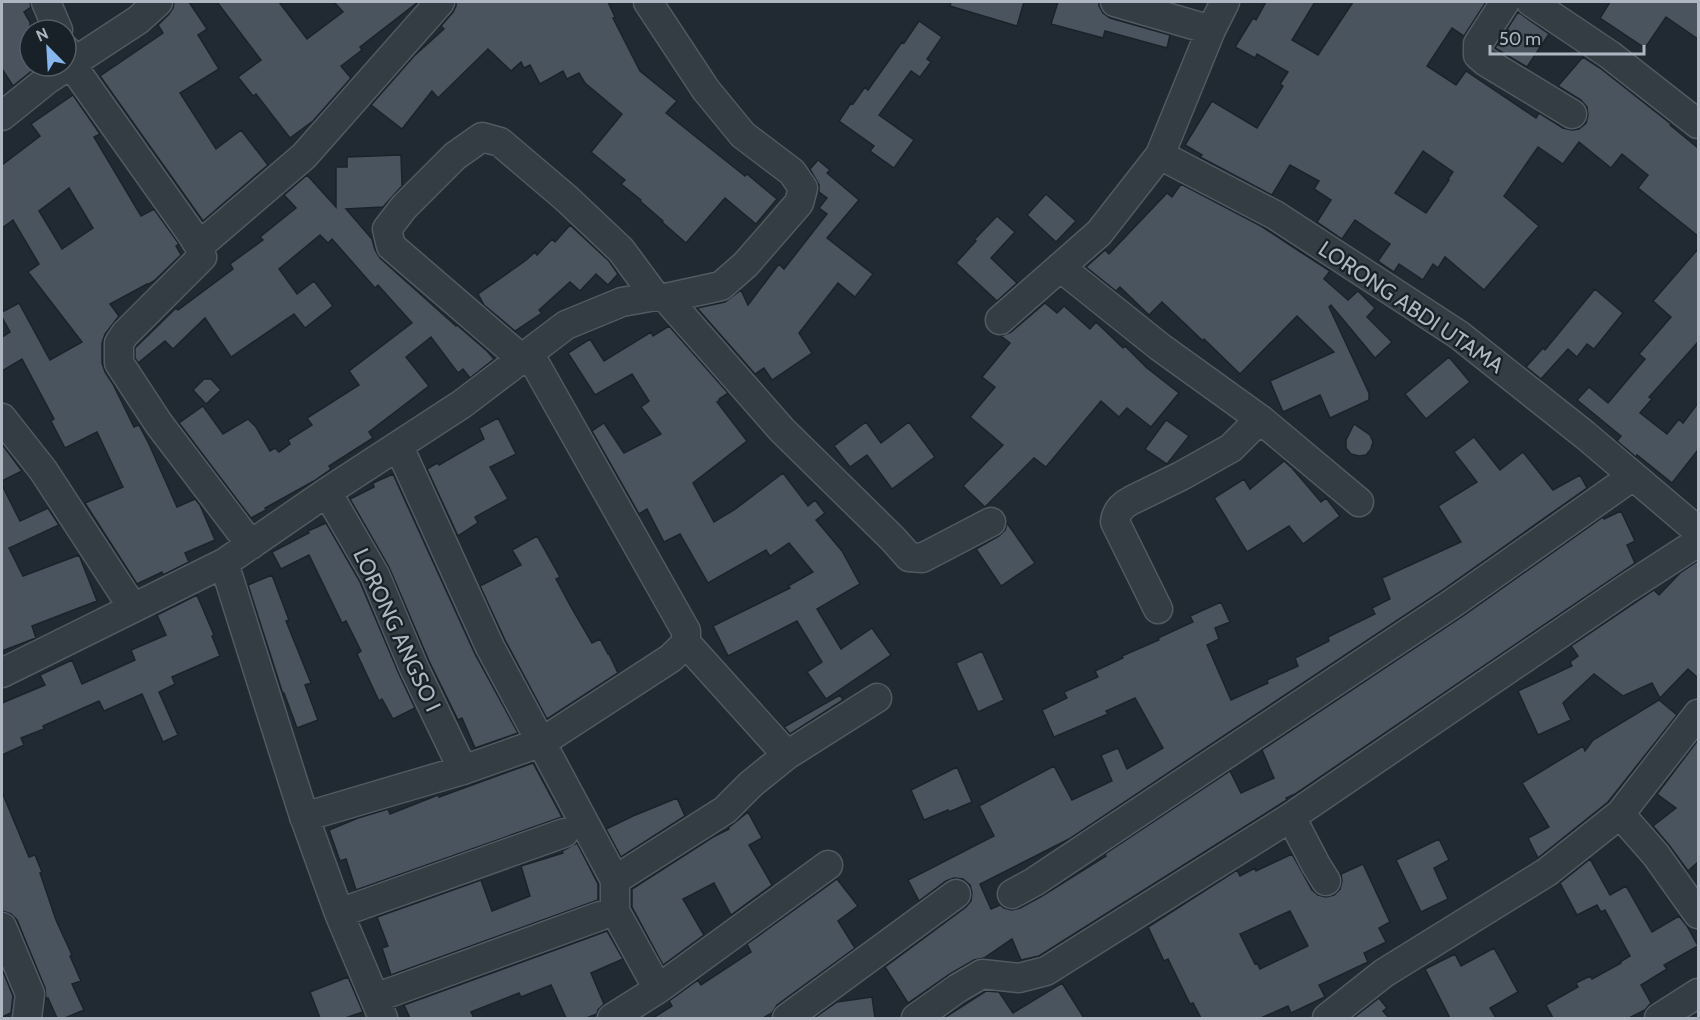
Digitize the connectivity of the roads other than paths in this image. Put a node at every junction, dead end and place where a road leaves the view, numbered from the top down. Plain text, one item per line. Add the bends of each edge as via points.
1 (46, 2) edge
2 (158, 2) edge
3 (440, 2) edge
4 (648, 2) edge
5 (1115, 2) edge
6 (1225, 2) edge
7 (1504, 2) edge
8 (1531, 2) edge
9 (53, 18) edge
10 (1211, 30) junction
11 (78, 52) edge
12 (78, 70) edge
13 (49, 78) edge
14 (1572, 114) dead end
15 (2, 116) edge
16 (1698, 124) edge
17 (1160, 155) junction
18 (199, 246) junction
19 (1060, 267) junction
20 (660, 297) junction
21 (1000, 320) dead end
22 (526, 356) junction
23 (2, 418) edge
24 (1260, 419) junction
25 (399, 447) junction
26 (1633, 476) junction
27 (327, 492) junction
28 (1359, 502) dead end
29 (991, 522) dead end
30 (1698, 531) edge
31 (1698, 542) edge
32 (251, 545) junction
33 (224, 562) junction
34 (133, 608) junction
35 (1158, 609) dead end
36 (686, 643) junction
37 (2, 673) edge
38 (877, 698) dead end
39 (1698, 714) edge
40 (542, 742) junction
41 (787, 755) junction
42 (463, 770) junction
43 (1620, 814) junction
44 (304, 817) junction
45 (1291, 817) junction
46 (564, 833) dead end
47 (828, 865) dead end
48 (615, 880) junction
49 (1326, 881) dead end
50 (956, 894) dead end
51 (1012, 894) dead end
52 (339, 913) junction
53 (1698, 914) edge
54 (600, 916) dead end
55 (2, 927) edge
56 (658, 989) junction
57 (1698, 993) edge
58 (379, 1008) edge
59 (27, 1018) edge
60 (612, 1018) edge
61 (787, 1018) edge
62 (916, 1018) edge
63 (1327, 1018) edge
64 (1659, 1018) edge

1 - 9 street
2 - 11 street via 138,21
3 - 18 street via 304,156
4 - 20 street via 713,99 743,135 792,172 803,188 799,202 746,264 720,286
5 - 10 street
6 - 10 street
7 - 14 street via 1478,44 1478,55
8 - 16 street via 1617,60
10 - 17 street
12 - 18 street
13 - 15 street
17 - 19 street via 1099,233
17 - 26 street, LORONG ABDI UTAMA via 1275,215 1459,335
18 - 32 street via 202,257 119,343 119,363 159,424
19 - 21 street
19 - 24 street via 1160,347
20 - 22 street via 622,302 566,325
20 - 22 street via 621,250 566,198 500,142 482,137 455,156 387,229 391,246
20 - 29 street via 782,430 909,557 922,558
22 - 25 street
22 - 36 street via 686,631
23 - 34 street via 43,470
24 - 28 street
24 - 35 street via 1231,448 1119,510 1115,522
25 - 27 street
25 - 40 street via 490,647
26 - 30 street, LORONG ABDI UTAMA
26 - 51 street via 1453,603
27 - 32 street
27 - 42 street, LORONG ANGSO I via 375,575
31 - 45 street
32 - 33 street
33 - 34 street
33 - 44 street
34 - 37 street
36 - 40 street via 671,658
36 - 41 street
38 - 41 street
39 - 43 street
40 - 42 street
40 - 48 street
41 - 48 street via 725,810
42 - 44 street
43 - 53 street via 1656,855
43 - 63 street via 1547,872 1384,973
44 - 52 street
45 - 49 street
45 - 62 street via 1046,971 1019,978 982,974
46 - 52 street
47 - 56 street
48 - 56 street via 615,911
50 - 61 street
52 - 58 street
54 - 58 street
55 - 59 street via 30,994
56 - 60 street
57 - 64 street

